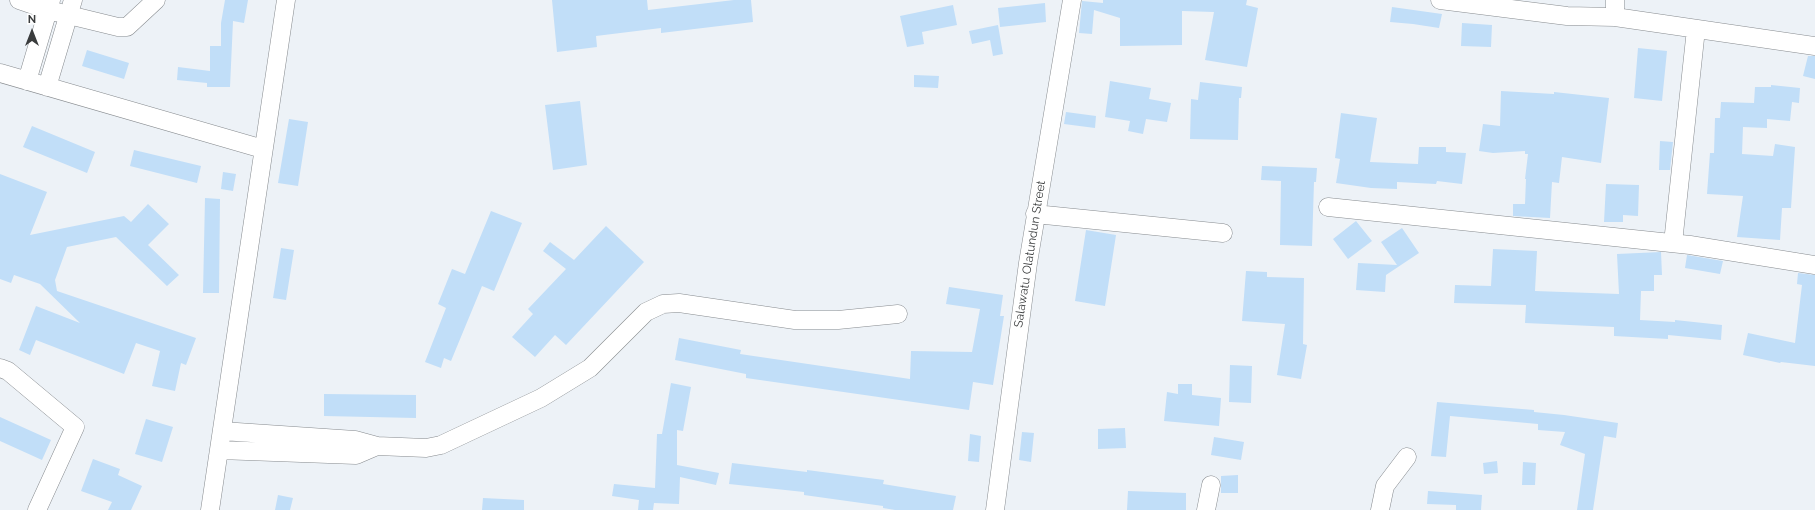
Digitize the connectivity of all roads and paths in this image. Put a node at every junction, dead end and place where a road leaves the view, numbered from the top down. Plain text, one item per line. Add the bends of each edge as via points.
1 (19, 0) edge
2 (156, 0) edge
3 (286, 0) edge
4 (1072, 0) edge
5 (1440, 0) edge
6 (49, 5) edge
7 (71, 8) edge
8 (1615, 9) edge
9 (1696, 29) junction
10 (1815, 46) edge
11 (0, 73) edge
12 (27, 81) junction
13 (47, 86) junction
14 (263, 149) junction
15 (1328, 208) dead end
16 (1035, 214) junction
17 (1223, 233) dead end
18 (1673, 243) junction
19 (1815, 265) edge
20 (898, 314) dead end
21 (0, 368) edge
22 (222, 431) junction
23 (377, 446) junction
24 (219, 450) junction
25 (1407, 457) dead end
26 (1210, 485) dead end
27 (37, 510) edge
28 (210, 510) edge
29 (995, 510) edge
30 (1206, 510) edge
31 (1380, 510) edge

1 - 6 street
2 - 7 street via 127,27 118,27
3 - 14 street
4 - 16 street, Salawatu Olatundun Street
5 - 8 street via 1567,16
6 - 7 street
6 - 12 street
7 - 13 street
8 - 9 street
9 - 10 street
9 - 18 street
11 - 12 street
12 - 13 street
13 - 14 street
14 - 22 street
15 - 18 street
16 - 17 street
16 - 29 street, Salawatu Olatundun Street
18 - 19 street
20 - 23 street via 838,320 795,320 679,303 663,304 646,312 590,368 541,398 441,445 426,448
21 - 27 street via 8,371 75,427
22 - 23 street via 355,440
22 - 24 street
23 - 24 street via 356,455
24 - 28 street
25 - 31 street via 1385,486
26 - 30 street

